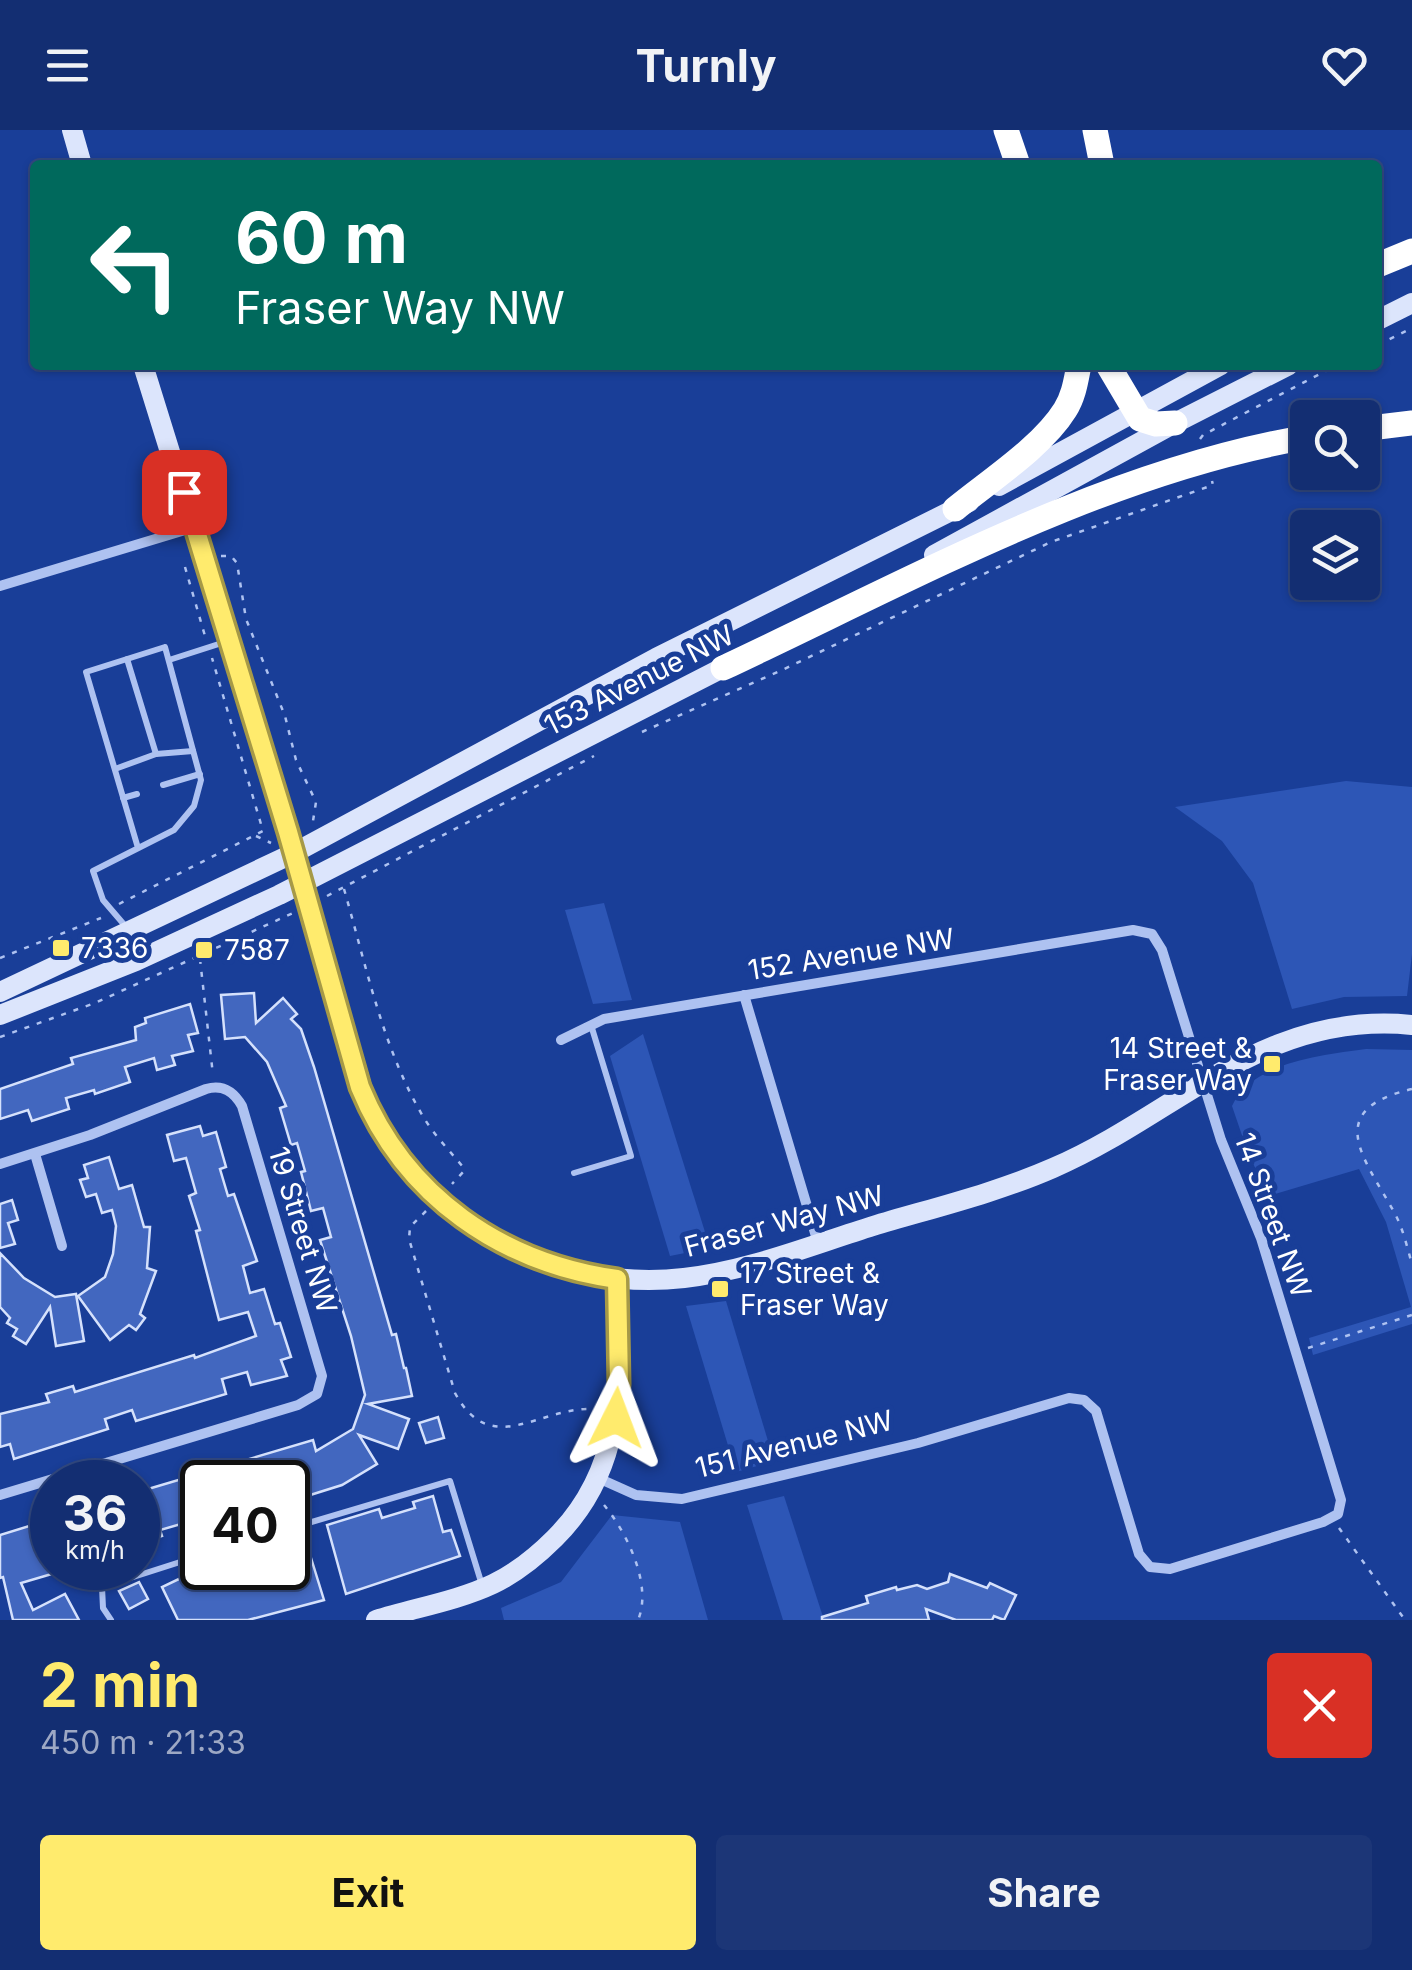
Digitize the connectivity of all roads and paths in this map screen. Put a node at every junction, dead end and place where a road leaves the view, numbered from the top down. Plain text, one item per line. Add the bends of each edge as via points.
1 (72, 130) edge
2 (1006, 130) edge
3 (1096, 130) edge
4 (81, 160) edge
5 (1016, 160) edge
6 (1101, 160) edge
7 (1412, 251) edge
8 (1412, 261) edge
9 (1382, 263) edge
10 (1382, 278) edge
11 (1412, 303) edge
12 (1382, 318) edge
13 (1412, 328) edge
14 (1382, 343) edge
15 (145, 370) edge
16 (1078, 370) edge
17 (1111, 370) edge
18 (1212, 370) edge
19 (1279, 370) edge
20 (1327, 370) edge
21 (1133, 413) junction
22 (1175, 422) junction
23 (1412, 423) edge
24 (1380, 427) edge
25 (1290, 441) edge
26 (1200, 442) dead end
27 (1210, 473) dead end
28 (955, 510) junction
29 (196, 527) junction
30 (222, 555) dead end
31 (185, 567) dead end
32 (0, 586) edge
33 (204, 633) dead end
34 (230, 641) junction
35 (127, 658) junction
36 (169, 660) junction
37 (213, 662) dead end
38 (723, 668) junction
39 (630, 737) dead end
40 (193, 750) junction
41 (156, 754) junction
42 (597, 754) dead end
43 (114, 770) junction
44 (200, 774) junction
45 (163, 786) dead end
46 (137, 794) dead end
47 (123, 798) junction
48 (312, 815) dead end
49 (254, 836) junction
50 (271, 843) dead end
51 (138, 848) junction
52 (294, 853) junction
53 (301, 884) junction
54 (344, 888) junction
55 (329, 895) dead end
56 (123, 901) dead end
57 (100, 918) dead end
58 (283, 918) dead end
59 (132, 932) junction
60 (1152, 934) joint
61 (200, 957) junction
62 (0, 958) edge
63 (0, 992) edge
64 (744, 995) junction
65 (0, 1015) edge
66 (591, 1024) junction
67 (1412, 1025) edge
68 (0, 1037) edge
69 (561, 1040) dead end
70 (1202, 1082) junction
71 (218, 1087) junction
72 (1412, 1088) edge
73 (35, 1154) junction
74 (0, 1164) edge
75 (574, 1174) dead end
76 (448, 1188) dead end
77 (427, 1209) dead end
78 (818, 1242) junction
79 (62, 1246) dead end
80 (1412, 1264) edge
81 (617, 1279) junction
82 (1412, 1316) edge
83 (1297, 1352) junction
84 (596, 1410) dead end
85 (598, 1478) junction
86 (0, 1496) edge
87 (602, 1504) dead end
88 (1335, 1516) junction
89 (310, 1522) edge
90 (180, 1561) edge
91 (482, 1588) junction
92 (384, 1619) edge
93 (111, 1620) edge
94 (638, 1620) edge
95 (1405, 1620) edge

1 - 4 main road
2 - 5 highway
3 - 6 highway
7 - 9 highway
8 - 10 main road
11 - 12 main road
13 - 14 path
15 - 29 main road, Fraser Way NW
16 - 28 highway via 1066,409 1046,434
17 - 21 highway
18 - 21 main road, 153 Avenue NW
19 - 22 main road, 153 Avenue NW
20 - 26 path via 1202,435
21 - 22 highway via 1148,422
21 - 28 main road, 153 Avenue NW
22 - 38 main road, 153 Avenue NW
23 - 24 highway
25 - 38 highway via 1120,488
27 - 39 path via 1213,484 1051,542
28 - 52 main road, 153 Avenue NW via 656,658
29 - 32 street
29 - 34 main road, Fraser Way NW
30 - 48 path via 237,563 246,619 316,802
31 - 33 path
34 - 36 lane
34 - 52 main road, Fraser Way NW
35 - 36 lane via 165,647
35 - 41 lane
35 - 43 lane via 86,672
36 - 40 lane
37 - 49 path via 263,831
38 - 53 main road, 153 Avenue NW
40 - 41 lane
40 - 44 lane
41 - 43 lane
42 - 54 path
43 - 47 lane
44 - 45 lane
44 - 51 lane via 194,806 174,830
46 - 47 lane
47 - 51 lane
49 - 50 path
49 - 56 path
51 - 59 lane via 93,871 103,900
52 - 53 main road, Fraser Way NW
52 - 59 main road, 153 Avenue NW
53 - 65 main road, 153 Avenue NW
53 - 81 main road, Fraser Way NW via 360,1087 402,1161 462,1219 507,1247 566,1270
54 - 55 path
54 - 76 path via 406,1082 426,1122 463,1167
57 - 62 path
58 - 61 path
59 - 63 main road, 153 Avenue NW
60 - 64 street, 152 Avenue NW via 1133,930
60 - 70 street, 14 Street NW
61 - 68 path
61 - 71 path
64 - 66 street, 152 Avenue NW
64 - 78 street
66 - 69 street, 152 Avenue NW
66 - 75 lane via 631,1156
67 - 70 main road, Fraser Way NW via 1348,1026 1300,1036
70 - 78 main road, Fraser Way NW via 1052,1168
70 - 83 street, 14 Street NW
71 - 73 street
71 - 86 street, 19 Street NW via 242,1106 320,1367 316,1394
72 - 80 path via 1371,1105 1357,1123 1364,1163 1398,1220
73 - 74 street
73 - 79 street
77 - 84 path via 410,1227 409,1239 465,1408 502,1428 568,1410
78 - 81 main road, Fraser Way NW via 700,1276
81 - 85 main road via 616,1418
82 - 83 path
83 - 88 street, 14 Street NW via 1340,1492
85 - 88 street, 151 Avenue NW via 636,1495 682,1499 918,1443 1060,1400 1084,1400 1100,1418 1139,1554 1150,1567 1170,1569
85 - 91 main road via 577,1514 546,1546
87 - 94 path via 628,1538 643,1600
88 - 95 path
89 - 91 lane via 450,1481
90 - 93 lane via 102,1587
91 - 92 main road

